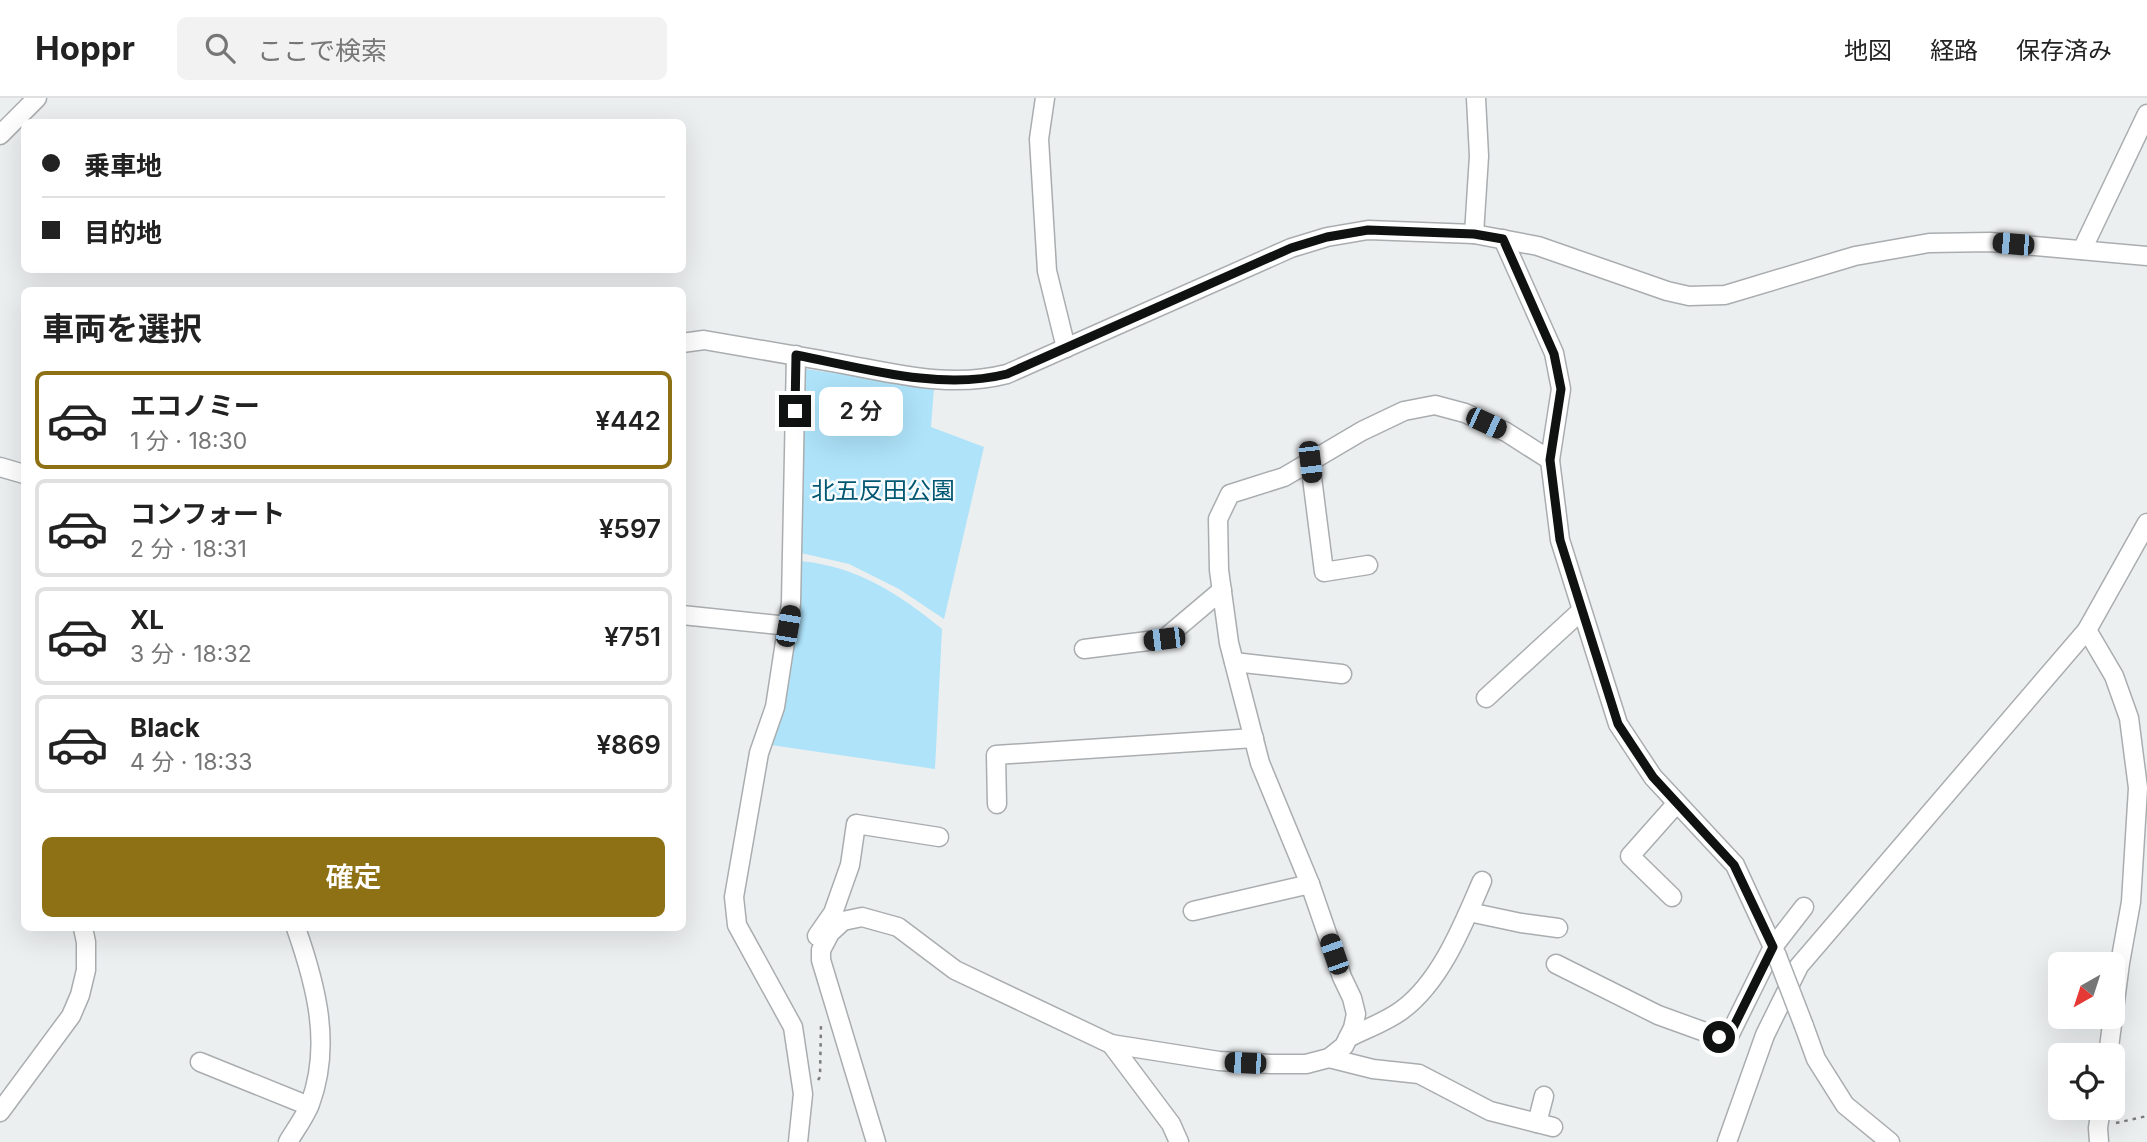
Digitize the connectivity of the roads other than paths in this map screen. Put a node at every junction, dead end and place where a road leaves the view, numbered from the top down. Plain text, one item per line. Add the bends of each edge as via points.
1 (37, 98) edge
2 (1045, 98) edge
3 (1476, 98) edge
4 (2147, 114) edge
5 (0, 135) edge
6 (1474, 234) junction
7 (1503, 239) junction
8 (2082, 250) junction
9 (2147, 256) edge
10 (686, 343) edge
11 (1066, 348) junction
12 (796, 355) junction
13 (1550, 460) junction
14 (1310, 462) junction
15 (0, 467) edge
16 (21, 474) edge
17 (2147, 523) edge
18 (1368, 565) dead end
19 (1222, 590) junction
20 (1581, 611) junction
21 (686, 615) edge
22 (788, 626) junction
23 (2087, 630) junction
24 (1084, 649) dead end
25 (1234, 662) junction
26 (1342, 674) dead end
27 (1486, 698) dead end
28 (1254, 738) junction
29 (1677, 803) junction
30 (997, 804) dead end
31 (939, 837) dead end
32 (1482, 881) dead end
33 (1310, 884) junction
34 (1672, 897) dead end
35 (1804, 907) dead end
36 (1193, 911) dead end
37 (1469, 912) junction
38 (1558, 928) dead end
39 (84, 931) edge
40 (297, 931) edge
41 (1775, 952) junction
42 (821, 960) junction
43 (1556, 964) dead end
44 (1348, 1038) junction
45 (2110, 1043) edge
46 (1111, 1044) junction
47 (1329, 1058) junction
48 (200, 1062) dead end
49 (1544, 1096) dead end
50 (309, 1106) junction
51 (0, 1112) edge
52 (288, 1142) edge
53 (798, 1142) edge
54 (876, 1142) edge
55 (1179, 1142) edge
56 (1727, 1142) edge
57 (1889, 1142) edge

1 - 5 street
2 - 11 street via 1040,139 1046,271
3 - 6 street via 1479,156
4 - 8 street
6 - 7 street
6 - 11 street via 1368,230 1327,237 1291,248
7 - 8 street via 1538,246 1689,296 1725,295 1855,256 1929,243 1990,242
7 - 13 street via 1554,354 1561,389
8 - 9 street
10 - 12 street via 704,341
11 - 12 street via 1007,374 957,382
12 - 22 street
13 - 14 street via 1506,432 1435,405 1404,411
13 - 20 street via 1560,540
14 - 18 street via 1324,572
14 - 19 street via 1284,477 1230,494 1218,519
15 - 16 street
17 - 23 street
19 - 24 street via 1164,639
19 - 25 street
20 - 27 street
20 - 29 street via 1618,724 1653,777
21 - 22 street
22 - 53 street via 775,707 759,753 734,897 737,925 793,1027 803,1094
23 - 45 street via 2114,676 2129,718 2138,788 2131,902
23 - 56 street via 1799,966 1765,1035
25 - 26 street
25 - 28 street
28 - 30 street via 996,755
28 - 33 street
29 - 34 street via 1630,856
29 - 41 street via 1734,865
31 - 42 street via 856,824 850,865 833,913 817,936 814,956
32 - 37 street
33 - 36 street
33 - 44 street via 1356,1014
35 - 41 street
37 - 38 street
37 - 44 street via 1426,989 1401,1011
39 - 51 street via 86,970 71,1016
40 - 50 street via 317,997 322,1045
41 - 43 street via 1729,1036 1719,1037 1658,1015
41 - 57 street, bridge via 1816,1059 1845,1105
42 - 46 street via 830,933 843,921 862,917 898,927 955,970
42 - 54 street
44 - 47 street
46 - 47 street via 1219,1062 1306,1063
46 - 55 street via 1171,1124
47 - 49 street via 1419,1074 1490,1111 1545,1125
48 - 50 street
50 - 52 street

